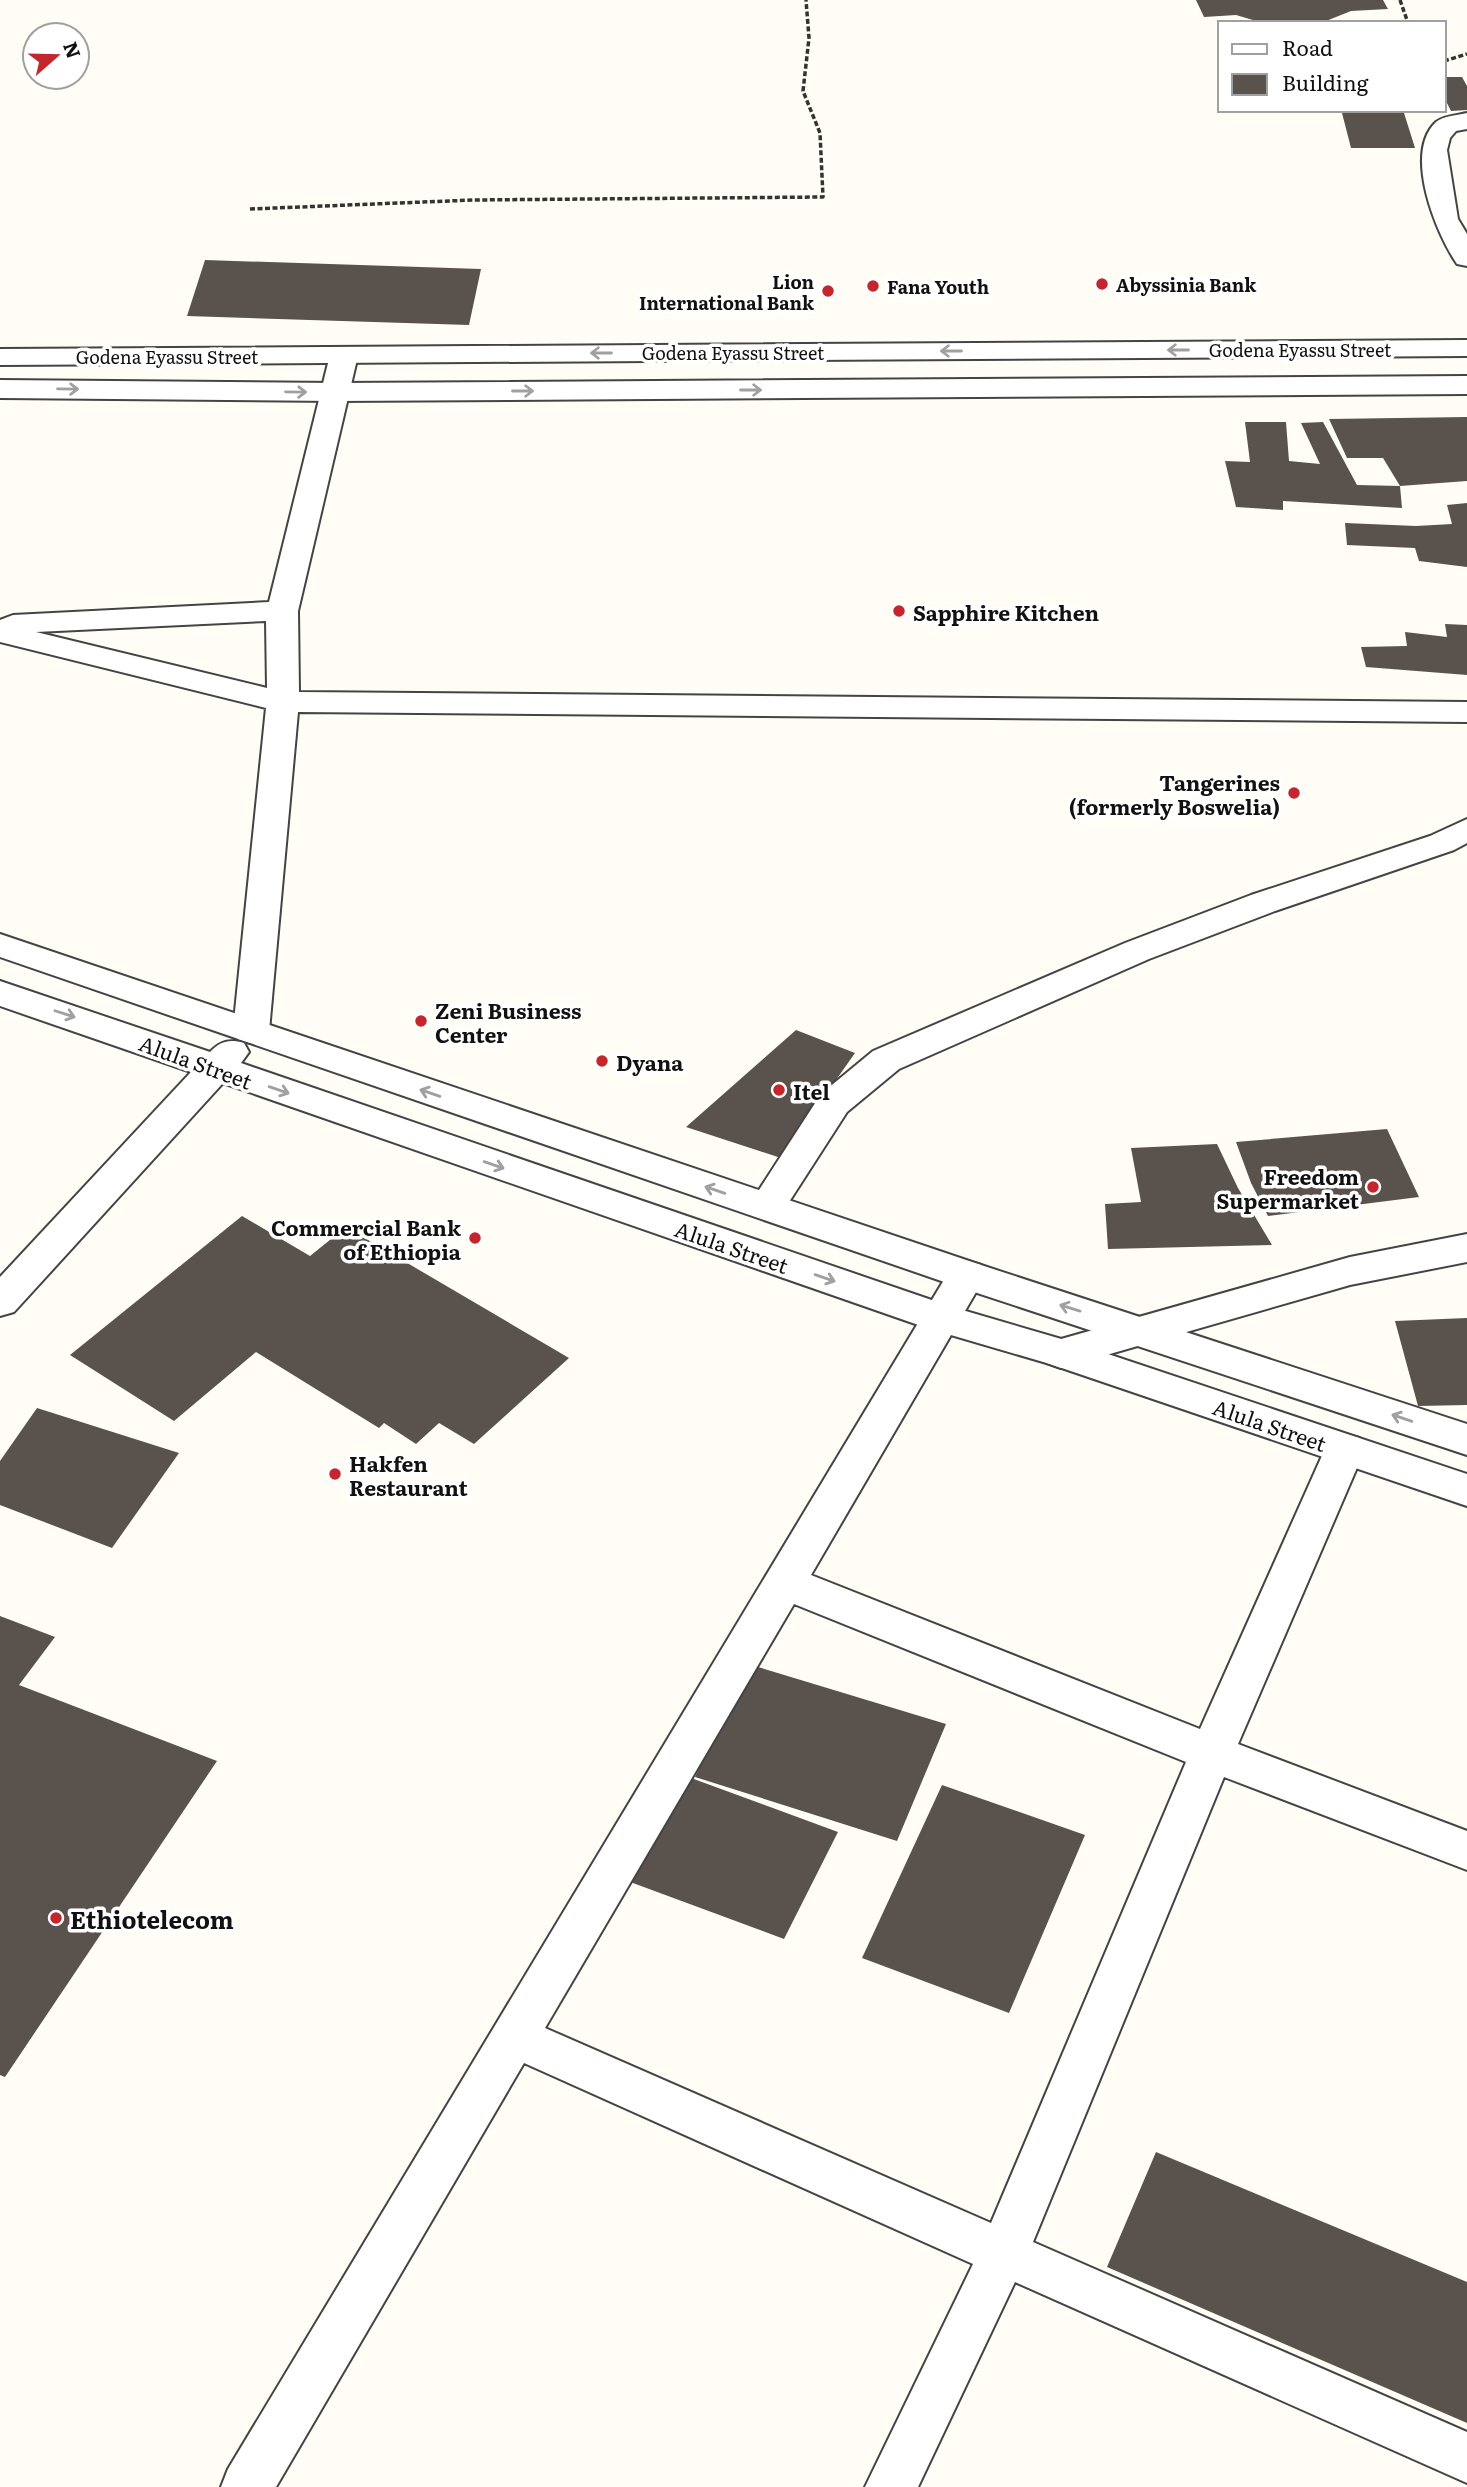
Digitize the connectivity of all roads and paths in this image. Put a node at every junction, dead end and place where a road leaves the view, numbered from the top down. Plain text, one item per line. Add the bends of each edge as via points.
1 (806, 0) edge
2 (1400, 0) edge
3 (1407, 21) edge
4 (1467, 54) edge
5 (1446, 60) edge
6 (1467, 121) edge
7 (250, 209) dead end
8 (1467, 258) edge
9 (1467, 348) edge
10 (344, 355) junction
11 (0, 357) edge
12 (1467, 385) edge
13 (0, 389) edge
14 (336, 392) junction
15 (282, 611) junction
16 (0, 624) edge
17 (0, 633) edge
18 (283, 702) junction
19 (1467, 712) edge
20 (1467, 829) edge
21 (0, 945) edge
22 (0, 993) edge
23 (251, 1031) junction
24 (215, 1068) junction
25 (767, 1208) junction
26 (1467, 1248) edge
27 (967, 1275) junction
28 (0, 1302) edge
29 (941, 1318) junction
30 (1137, 1329) junction
31 (1061, 1353) junction
32 (1467, 1440) edge
33 (1345, 1449) junction
34 (1467, 1490) edge
35 (784, 1582) junction
36 (1212, 1753) junction
37 (1467, 1851) edge
38 (514, 2037) junction
39 (1004, 2252) junction
40 (1467, 2458) edge
41 (247, 2487) edge
42 (891, 2487) edge

1 - 7 path via 809,38 803,90 820,133 823,197 473,200
2 - 3 path
4 - 5 path
6 - 8 street via 1447,125 1437,136 1434,150 1445,219
9 -> 10 street, Godena Eyassu Street
10 - 11 street, Godena Eyassu Street
10 - 14 street
14 -> 12 street
13 -> 14 street
14 - 15 street
15 - 16 street
15 - 18 street
17 - 18 street
18 - 19 street
18 - 23 street
20 - 25 street via 1442,843 1137,951 886,1060 834,1103
21 - 23 street
22 -> 24 street, Alula Street
23 - 24 street
25 -> 23 street
24 - 28 street
24 -> 29 street, Alula Street
25 - 27 street
26 - 30 street via 1341,1273
27 - 29 street
30 -> 27 street
29 - 31 street, Alula Street
29 - 35 street
30 - 31 street
32 -> 30 street
31 - 33 street, Alula Street
33 - 34 street, Alula Street
33 - 36 street
35 - 36 street
35 - 38 street
36 - 37 street
36 - 39 street
38 - 39 street
38 - 41 street
39 - 40 street
39 - 42 street

